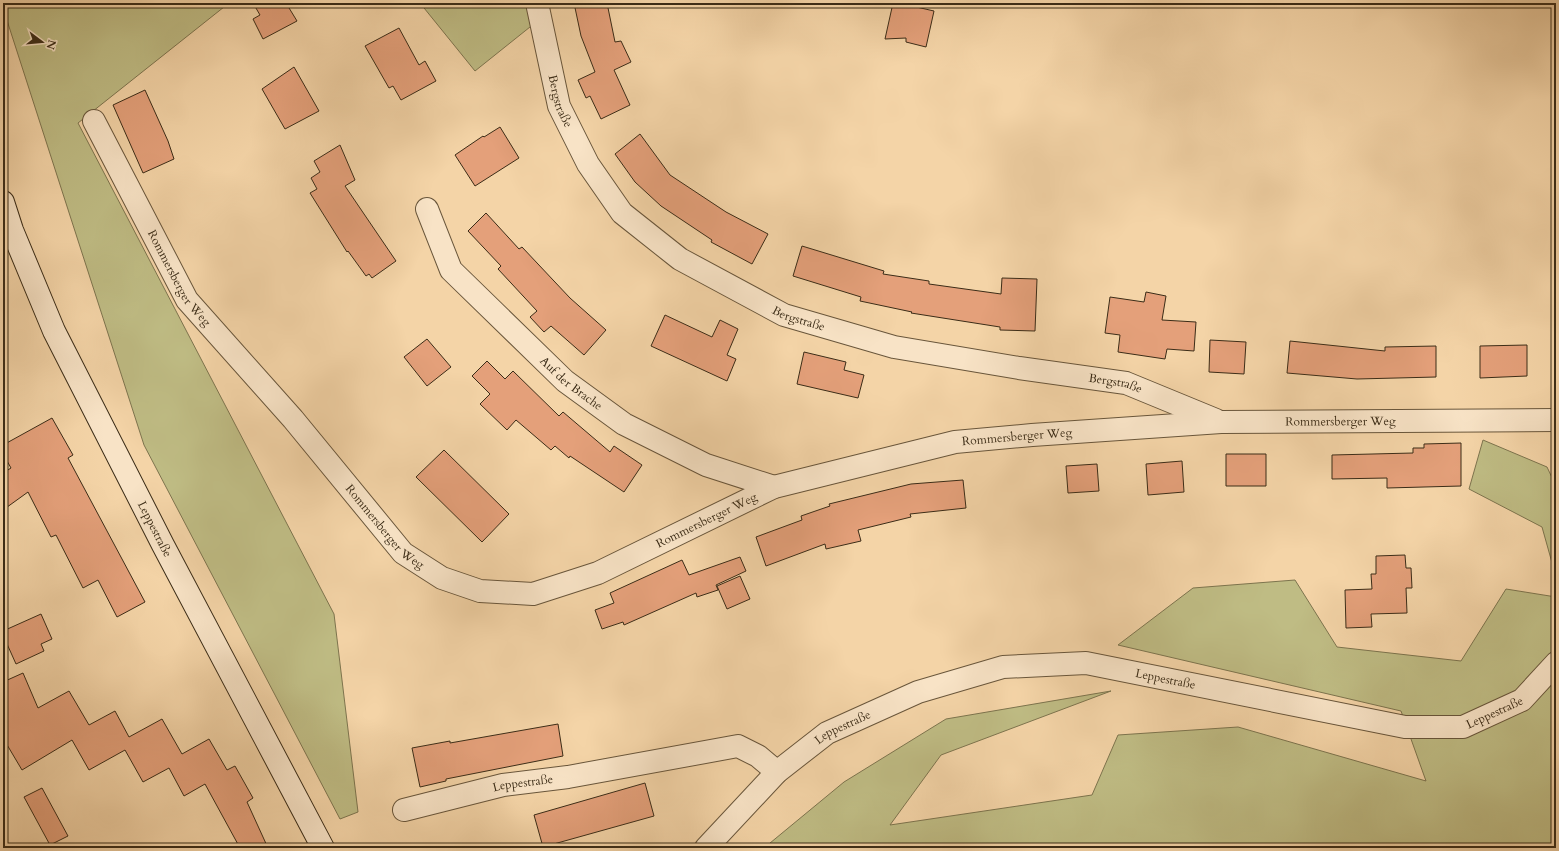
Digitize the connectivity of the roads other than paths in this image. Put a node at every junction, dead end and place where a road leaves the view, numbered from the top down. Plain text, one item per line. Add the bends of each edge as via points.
1 (537, 3) edge
2 (94, 121) dead end
3 (3, 202) edge
4 (427, 209) dead end
5 (1220, 422) junction
6 (1553, 424) edge
7 (774, 487) junction
8 (1556, 663) edge
9 (777, 772) junction
10 (404, 810) dead end
11 (323, 848) edge
12 (706, 848) edge

1 - 5 street, Bergstraße via 559,106 588,164 622,213 680,259 784,315 894,347 1126,383
2 - 7 street, Rommersberger Weg via 187,300 293,419 403,553 442,578 480,591 533,594 598,573
3 - 11 street, Leppestraße via 54,331
4 - 7 street, Auf der Brache via 451,270 565,381 624,424 706,465
5 - 6 street, Rommersberger Weg
5 - 7 street, Rommersberger Weg via 955,442
8 - 9 street, Leppestraße via 1522,700 1462,727 1405,727 1086,663 1002,667 918,692 827,733
9 - 10 street, Leppestraße via 758,756 738,746 568,777 503,785
9 - 12 street, Leppestraße

